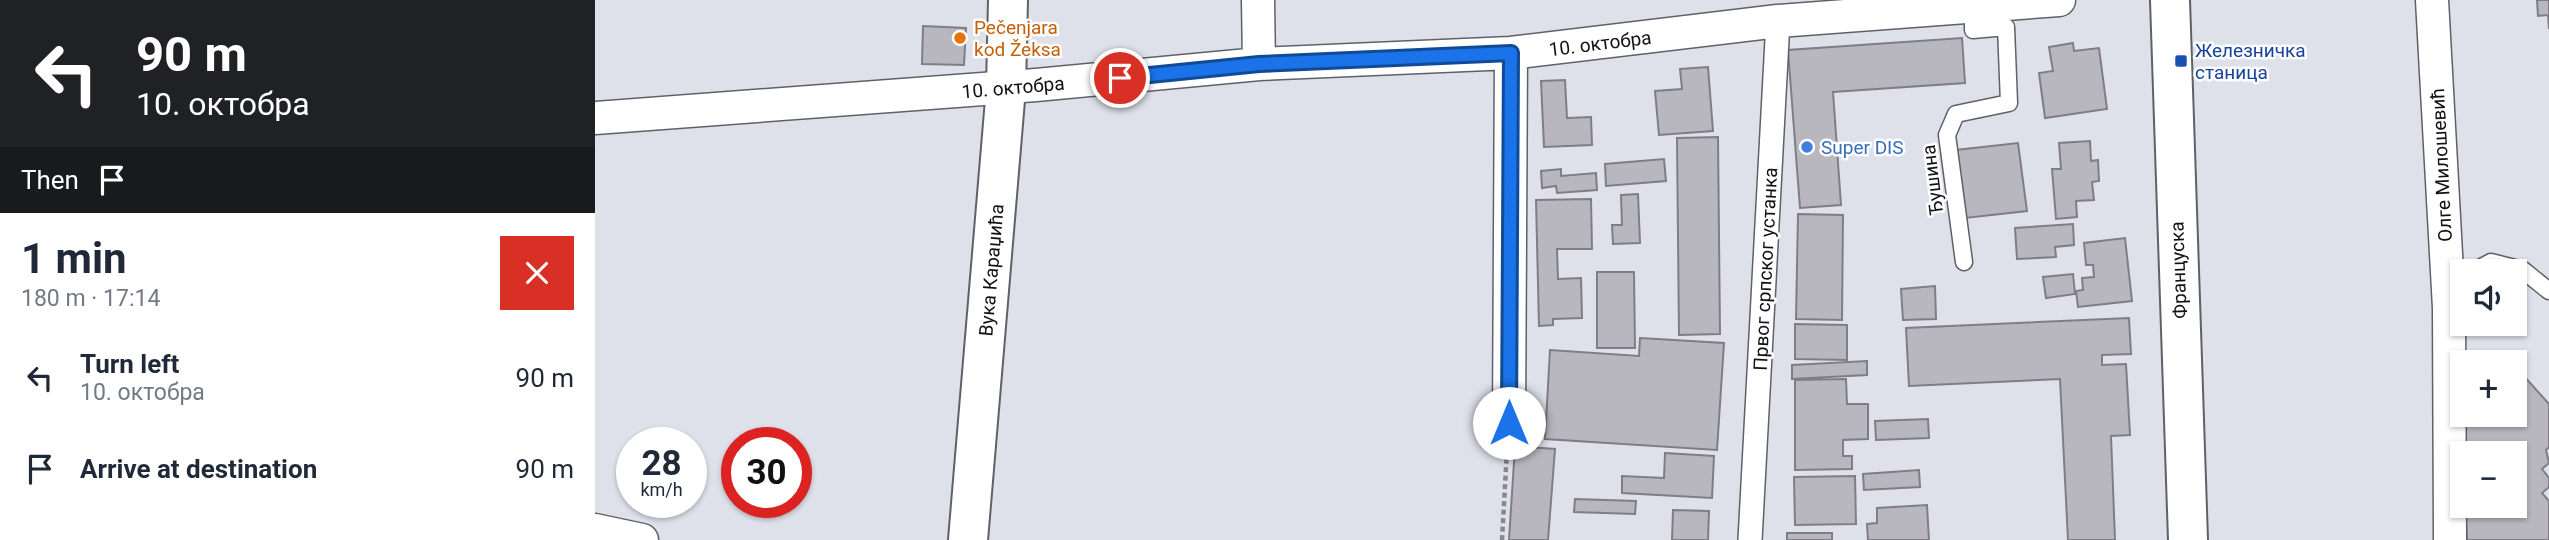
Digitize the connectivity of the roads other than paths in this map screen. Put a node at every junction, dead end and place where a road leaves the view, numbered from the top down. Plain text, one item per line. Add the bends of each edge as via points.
1 (1008, 0) edge
2 (1258, 0) edge
3 (2059, 0) edge
4 (2170, 0) edge
5 (2433, 0) edge
6 (1973, 6) junction
7 (1775, 11) edge
8 (1511, 53) junction
9 (1259, 64) junction
10 (1006, 88) junction
11 (595, 118) edge
12 (1964, 261) dead end
13 (2527, 273) edge
14 (2549, 291) edge
15 (2449, 308) joint
16 (1509, 423) road end
17 (595, 530) edge
18 (642, 540) edge
19 (968, 540) edge
20 (1750, 540) edge
21 (2187, 540) edge
22 (2451, 540) edge

1 - 10 street, Вука Караџића
2 - 9 street
3 - 6 street, 10. октобра
4 - 21 street, Француска
5 - 15 street, Олге Милошевић
6 - 7 street, 10. октобра
6 - 12 lane, Ђушина via 1973,30 2006,27 2009,103 1956,114 1947,135
7 - 8 street, 10. октобра
7 - 20 street, Првог српског устанка
8 - 9 street, 10. октобра
8 - 16 street
9 - 10 street, 10. октобра
10 - 11 street, 10. октобра
10 - 19 street, Вука Караџића
13 - 14 lane
15 - 22 street, Олге Милошевић
17 - 18 street

